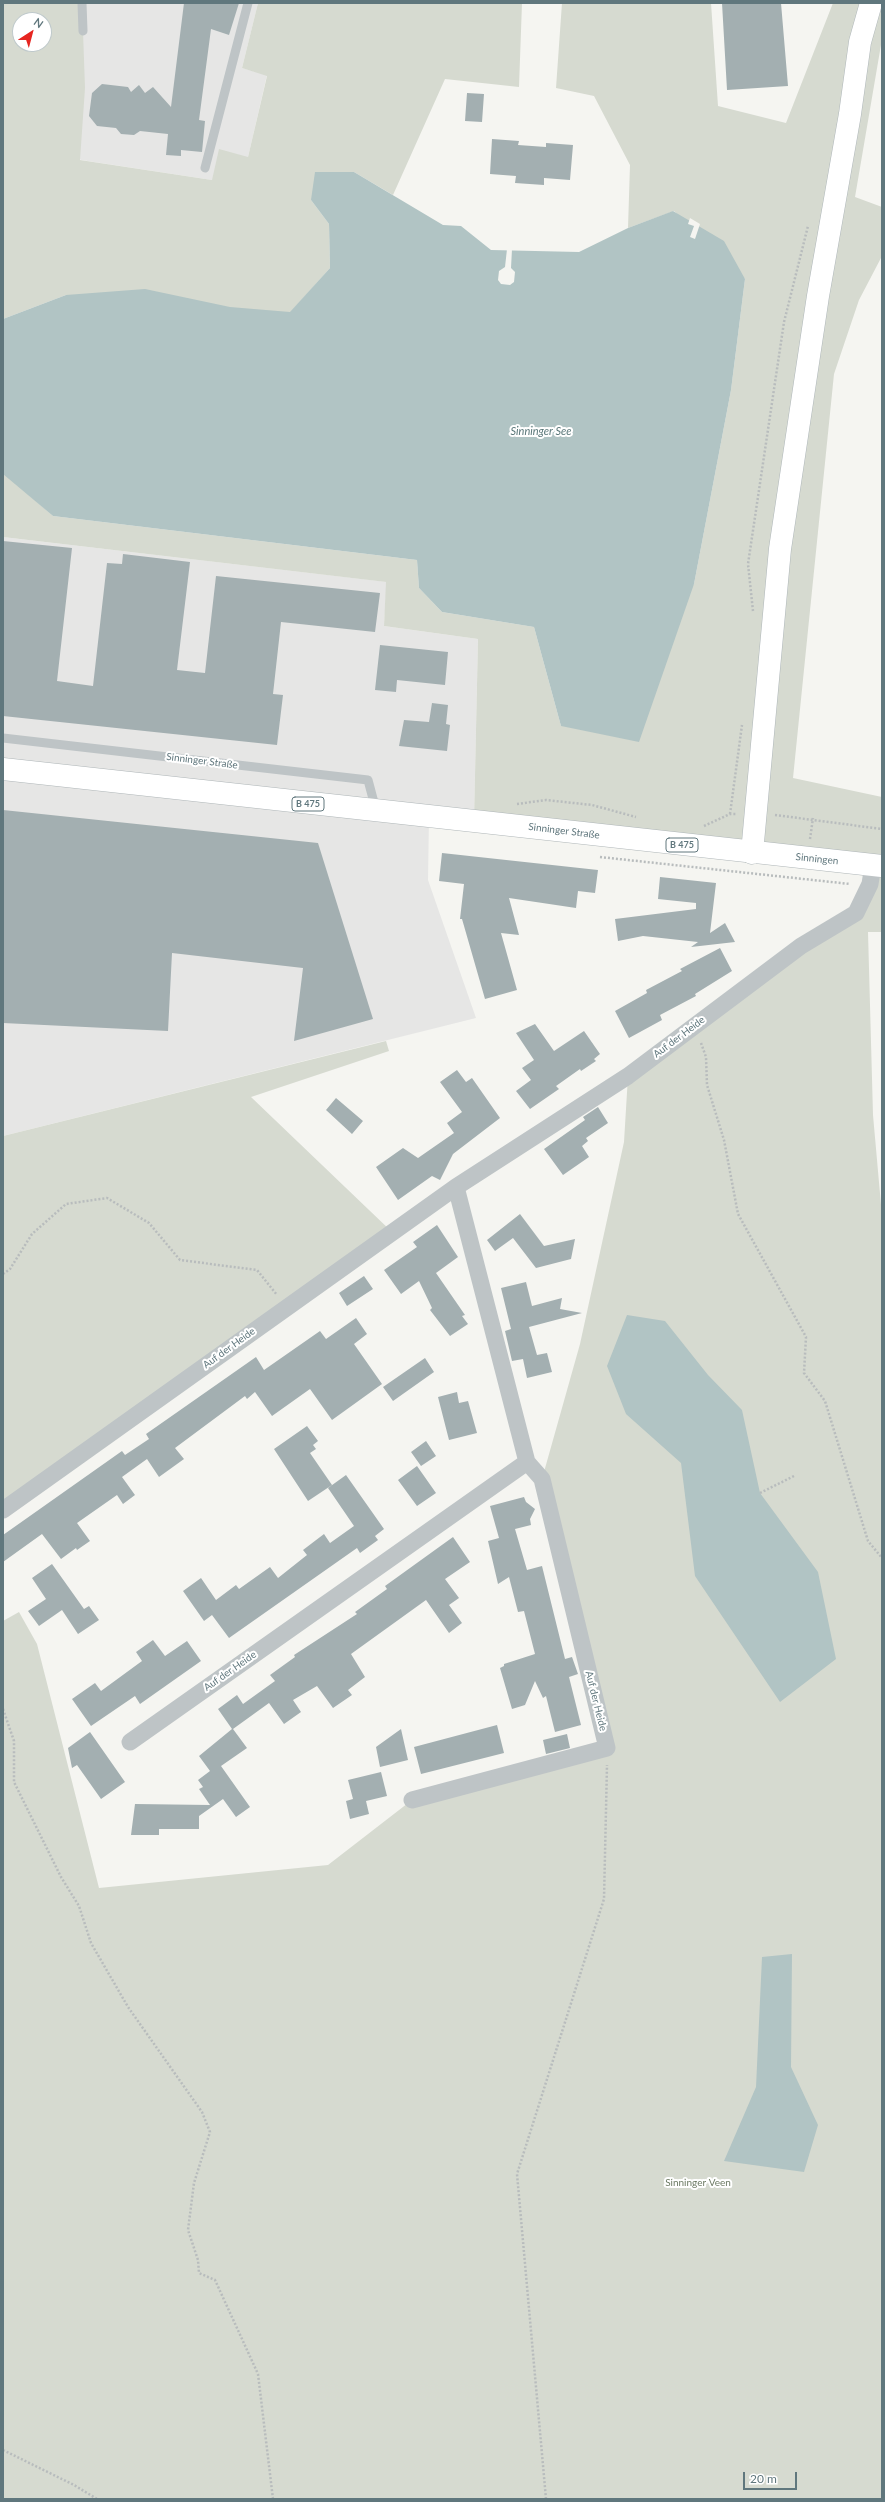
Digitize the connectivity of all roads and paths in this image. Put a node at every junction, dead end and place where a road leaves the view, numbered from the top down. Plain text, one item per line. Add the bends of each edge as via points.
1 (82, 3) edge
2 (248, 3) edge
3 (871, 3) edge
4 (83, 30) dead end
5 (205, 168) dead end
6 (3, 738) edge
7 (3, 770) edge
8 (377, 812) junction
9 (755, 813) junction
10 (882, 828) edge
11 (752, 853) junction
12 (875, 872) edge
13 (749, 875) dead end
14 (693, 1027) junction
15 (456, 1187) junction
16 (3, 1274) edge
17 (286, 1307) junction
18 (527, 1462) junction
19 (794, 1476) dead end
20 (760, 1493) dead end
21 (3, 1510) edge
22 (882, 1558) edge
23 (3, 1709) edge
24 (130, 1742) dead end
25 (607, 1748) junction
26 (412, 1800) dead end
27 (3, 2450) edge
28 (97, 2499) edge
29 (273, 2499) edge
30 (546, 2499) edge

1 - 4 lane
2 - 5 lane
3 - 9 main road via 860,42 780,550
6 - 8 lane, Sinninger Straße via 368,780
7 - 8 main road, Sinninger Straße / B 475
8 - 11 main road, Sinninger Straße / B 475 via 551,829
9 - 10 path
9 - 11 main road
11 - 12 main road, Sinningen / B 475
12 - 13 path via 847,884
12 - 14 street, Auf der Heide via 856,912 801,946
14 - 15 street, Auf der Heide via 628,1076
14 - 22 path via 706,1057 707,1085 724,1140 738,1214 806,1337 804,1373 825,1402 868,1541
15 - 17 street, Auf der Heide
15 - 18 street, Auf der Heide
16 - 17 path via 10,1269 32,1234 66,1204 107,1198 149,1223 180,1260 257,1270
17 - 21 street, Auf der Heide
18 - 24 street, Auf der Heide
18 - 25 street, Auf der Heide via 542,1479
19 - 20 path
23 - 29 path via 14,1742 14,1782 61,1878 79,1906 91,1943 128,2007 202,2112 210,2132 194,2183 188,2230 198,2260 199,2273 215,2280 258,2374
25 - 26 street
25 - 30 path via 604,1899 517,2174
27 - 28 path

